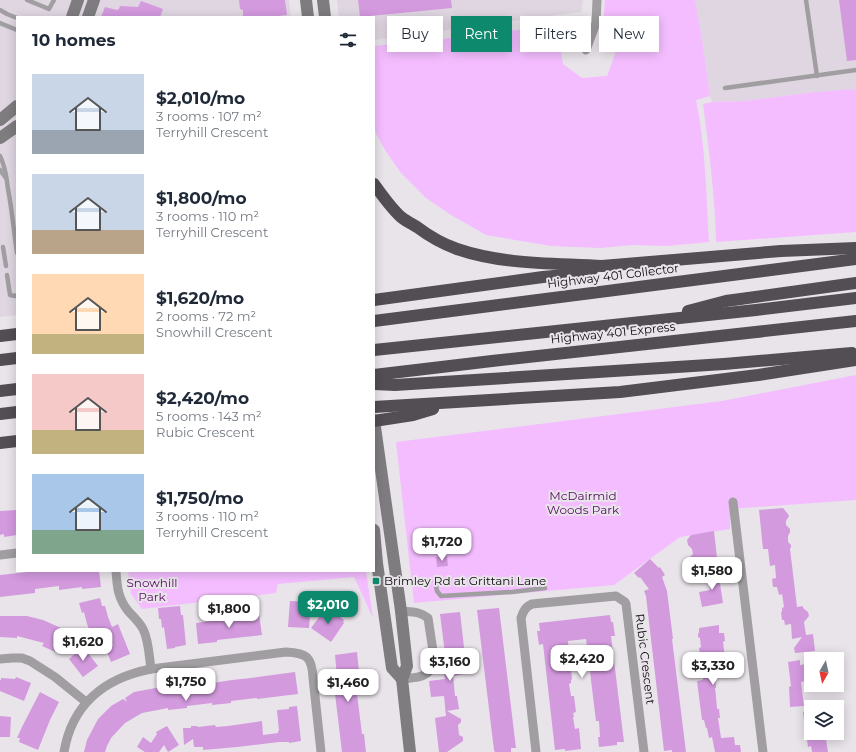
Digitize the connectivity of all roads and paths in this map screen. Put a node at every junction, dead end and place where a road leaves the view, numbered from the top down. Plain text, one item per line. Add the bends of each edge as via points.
1 (27, 0) edge
2 (54, 0) edge
3 (78, 0) edge
4 (94, 0) edge
5 (306, 0) edge
6 (323, 0) edge
7 (597, 0) edge
8 (806, 0) edge
9 (0, 10) edge
10 (72, 16) edge
11 (88, 16) edge
12 (308, 16) edge
13 (326, 16) edge
14 (16, 18) edge
15 (0, 23) edge
16 (16, 30) edge
17 (591, 36) edge
18 (856, 70) edge
19 (817, 76) junction
20 (725, 88) dead end
21 (16, 107) edge
22 (0, 120) edge
23 (16, 127) edge
24 (0, 138) edge
25 (0, 156) edge
26 (0, 170) edge
27 (6, 178) junction
28 (375, 185) edge
29 (16, 246) edge
30 (3, 247) dead end
31 (856, 248) edge
32 (856, 259) edge
33 (6, 266) dead end
34 (602, 266) junction
35 (7, 275) dead end
36 (856, 284) edge
37 (16, 296) edge
38 (856, 298) edge
39 (375, 300) edge
40 (651, 320) junction
41 (856, 320) edge
42 (375, 321) edge
43 (16, 334) edge
44 (0, 336) edge
45 (375, 350) edge
46 (856, 353) edge
47 (16, 358) edge
48 (0, 360) edge
49 (856, 360) edge
50 (375, 375) edge
51 (375, 384) edge
52 (16, 389) edge
53 (0, 391) edge
54 (454, 403) junction
55 (375, 407) edge
56 (16, 412) edge
57 (0, 414) edge
58 (375, 420) edge
59 (375, 429) edge
60 (16, 441) edge
61 (0, 443) edge
62 (732, 502) dead end
63 (375, 541) edge
64 (16, 553) edge
65 (0, 555) edge
66 (116, 572) edge
67 (434, 581) dead end
68 (545, 588) dead end
69 (401, 611) junction
70 (0, 659) edge
71 (151, 669) junction
72 (402, 679) junction
73 (86, 702) junction
74 (64, 752) edge
75 (321, 752) edge
76 (410, 752) edge
77 (536, 752) edge
78 (644, 752) edge
79 (763, 752) edge

1 - 2 lane via 49,9
3 - 10 main road
4 - 11 main road
5 - 12 main road
6 - 13 main road
7 - 17 street via 596,23
8 - 19 lane
9 - 14 lane
15 - 16 lane
18 - 19 lane
19 - 20 lane
21 - 22 main road
23 - 24 main road
25 - 27 lane via 6,170
26 - 27 lane
27 - 29 lane
28 - 34 highway via 401,217 456,249 514,261
30 - 33 lane
31 - 34 highway via 781,251
32 - 42 highway, Highway 401 Collector
34 - 39 highway via 576,274
35 - 37 lane via 10,295
36 - 40 highway via 726,301
38 - 40 highway, Highway 401 Express
40 - 45 highway, Highway 401 Express
41 - 50 highway, Highway 401 Express
43 - 44 highway
46 - 51 highway via 724,364 395,385
47 - 48 highway
49 - 54 highway via 620,392
52 - 53 highway
54 - 55 highway
54 - 58 highway via 413,415
56 - 57 highway
59 - 69 main road
60 - 61 highway
62 - 79 street
63 - 72 main road via 392,668
64 - 65 street
66 - 71 street via 117,588 122,602 143,628 148,642
67 - 68 lane via 441,596
69 - 72 main road via 407,666
69 - 72 street via 419,612 428,618 435,664 424,676
70 - 73 street via 22,658 30,661
71 - 73 street via 112,682
71 - 75 street via 286,652 300,654 310,660 312,667
72 - 76 main road
73 - 74 street via 68,731
77 - 78 street, Rubic Crescent via 521,618 523,611 532,604 616,596 626,604

